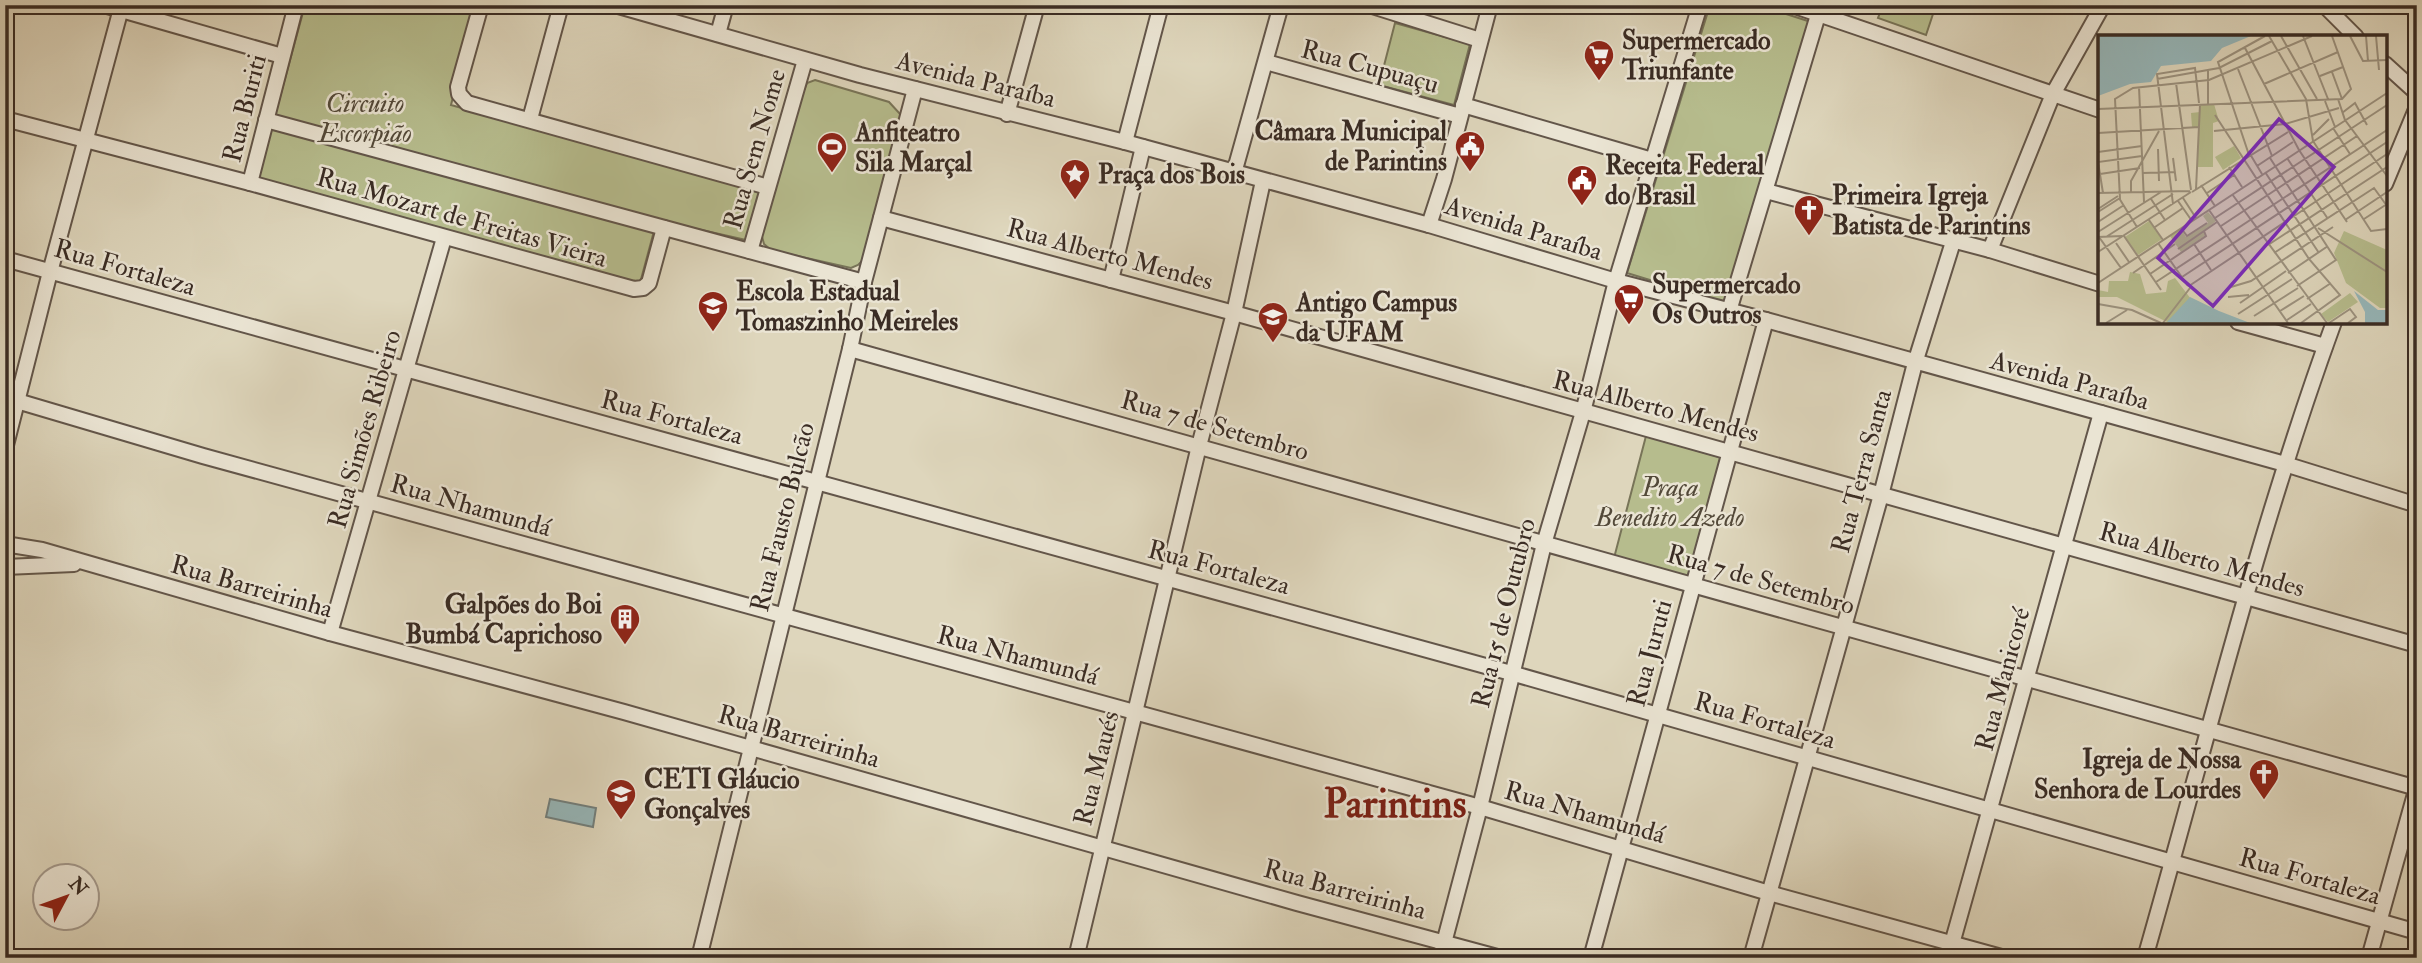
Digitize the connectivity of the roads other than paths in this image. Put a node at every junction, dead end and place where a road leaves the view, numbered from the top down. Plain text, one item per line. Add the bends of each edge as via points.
1 (104, 5) edge
2 (296, 5) edge
3 (481, 5) edge
4 (561, 5) edge
5 (615, 5) edge
6 (726, 5) edge
7 (1037, 5) edge
8 (1161, 5) edge
9 (1281, 5) edge
10 (1369, 5) edge
11 (1490, 5) edge
12 (1700, 5) edge
13 (2103, 5) edge
14 (2324, 5) edge
15 (1800, 7) edge
16 (121, 8) edge
17 (652, 10) edge
18 (1818, 15) junction
19 (718, 34) junction
20 (2354, 35) edge
21 (1480, 40) junction
22 (282, 56) junction
23 (806, 60) junction
24 (1266, 62) junction
25 (2387, 66) edge
26 (915, 89) junction
27 (2417, 93) edge
28 (2053, 94) junction
29 (2417, 107) edge
30 (2098, 109) edge
31 (1462, 110) junction
32 (1007, 114) junction
33 (5, 119) edge
34 (530, 119) junction
35 (266, 120) junction
36 (85, 139) junction
37 (1125, 142) junction
38 (1143, 148) junction
39 (1652, 160) junction
40 (1234, 173) junction
41 (2387, 179) edge
42 (1263, 181) junction
43 (250, 183) junction
44 (768, 187) junction
45 (1766, 191) junction
46 (881, 218) junction
47 (1429, 225) junction
48 (664, 228) junction
49 (444, 237) junction
50 (1953, 242) junction
51 (1990, 250) junction
52 (750, 251) junction
53 (5, 259) edge
54 (50, 272) junction
55 (1111, 280) junction
56 (1616, 281) junction
57 (864, 282) junction
58 (2098, 283) edge
59 (1729, 311) junction
60 (1234, 313) junction
61 (1766, 320) junction
62 (2245, 324) edge
63 (2333, 324) edge
64 (2325, 346) junction
65 (850, 349) junction
66 (1915, 363) junction
67 (406, 371) junction
68 (17, 401) junction
69 (1583, 412) junction
70 (2101, 413) junction
71 (1199, 446) junction
72 (5, 449) edge
73 (1729, 452) junction
74 (2285, 464) junction
75 (816, 481) junction
76 (1881, 495) junction
77 (368, 501) junction
78 (2417, 505) edge
79 (5, 544) edge
80 (1544, 544) junction
81 (2064, 545) junction
82 (84, 564) junction
83 (5, 567) edge
84 (1168, 579) junction
85 (1693, 585) junction
86 (2245, 597) junction
87 (782, 617) junction
88 (1843, 627) junction
89 (330, 634) junction
90 (2417, 645) edge
91 (1511, 673) junction
92 (2027, 680) junction
93 (1135, 713) junction
94 (1658, 715) junction
95 (2208, 729) junction
96 (751, 747) junction
97 (1806, 757) junction
98 (2417, 788) edge
99 (1480, 807) junction
100 (1990, 810) junction
101 (1102, 847) junction
102 (1623, 848) junction
103 (2173, 862) junction
104 (1769, 893) junction
105 (2379, 921) junction
106 (2417, 932) edge
107 (1443, 941) junction
108 (1952, 943) junction
109 (699, 958) edge
110 (1076, 958) edge
111 (1440, 958) edge
112 (1501, 958) edge
113 (1591, 958) edge
114 (1751, 958) edge
115 (1948, 958) edge
116 (2005, 958) edge
117 (2146, 958) edge
118 (2369, 958) edge

1 - 16 street
2 - 22 street, Rua Buriti
3 - 34 street via 460,77 460,94 467,103
4 - 34 street
5 - 17 street, Avenida Paraíba
6 - 19 street
7 - 32 street
8 - 37 street
9 - 24 street
10 - 21 street
11 - 21 street
12 - 39 street, Rua 15 de Outubro
13 - 28 street
14 - 20 street
15 - 18 street
16 - 22 street
16 - 36 street
17 - 19 street, Avenida Paraíba
18 - 28 street
18 - 45 street
19 - 23 street, Avenida Paraíba
21 - 31 street
22 - 35 street, Rua Buriti
23 - 26 street, Avenida Paraíba
23 - 44 street, Rua Sem Nome
24 - 31 street, Rua Cupuaçu
24 - 40 street
25 - 27 street
26 - 32 street, Avenida Paraíba
26 - 46 street, Rua Fausto Bulcão
28 - 30 street
28 - 51 street
29 - 41 street
31 - 39 street, Rua Cupuaçu
31 - 47 street
32 - 37 street, Avenida Paraíba
33 - 36 street, Rua Mozart de Freitas Vieira
34 - 44 street
35 - 43 street, Rua Buriti
35 - 48 street
36 - 43 street, Rua Mozart de Freitas Vieira
36 - 54 street
37 - 38 street, Avenida Paraíba
38 - 40 street, Avenida Paraíba
38 - 55 street
39 - 56 street, Rua 15 de Outubro
40 - 42 street, Avenida Paraíba
42 - 47 street, Avenida Paraíba
42 - 60 street, Rua Maués
43 - 49 street, Rua Mozart de Freitas Vieira
44 - 52 street, Rua Sem Nome
45 - 50 street
45 - 59 street
46 - 55 street, Rua Alberto Mendes
46 - 57 street, Rua Fausto Bulcão
47 - 56 street, Avenida Paraíba
48 - 49 street, Rua Mozart de Freitas Vieira via 649,283 640,289
48 - 52 street
49 - 67 street, Rua Simões Ribeiro
50 - 51 street
50 - 66 street, Rua Terra Santa
51 - 58 street
52 - 57 street
53 - 54 street, Rua Fortaleza
54 - 67 street, Rua Fortaleza
54 - 68 street
55 - 60 street, Rua Alberto Mendes
56 - 59 street, Avenida Paraíba
56 - 69 street, Rua 15 de Outubro
57 - 65 street, Rua Fausto Bulcão
59 - 61 street, Avenida Paraíba
60 - 69 street, Rua Alberto Mendes
60 - 71 street, Rua Maués
61 - 66 street, Avenida Paraíba
61 - 73 street, Rua Juruti
62 - 64 street
63 - 64 street
64 - 74 street
65 - 71 street, Rua 7 de Setembro
65 - 75 street, Rua Fausto Bulcão
66 - 70 street, Avenida Paraíba
66 - 76 street, Rua Terra Santa
67 - 75 street, Rua Fortaleza
67 - 77 street, Rua Simões Ribeiro
68 - 72 street
68 - 77 street, Rua Nhamundá
69 - 73 street, Rua Alberto Mendes
69 - 80 street, Rua 15 de Outubro
70 - 74 street, Avenida Paraíba
70 - 81 street, Rua Manicoré
71 - 80 street, Rua 7 de Setembro
71 - 84 street, Rua Maués
73 - 76 street, Rua Alberto Mendes
73 - 85 street, Rua Juruti
74 - 78 street, Avenida Paraíba
74 - 86 street
75 - 84 street, Rua Fortaleza
75 - 87 street, Rua Fausto Bulcão
76 - 81 street, Rua Alberto Mendes
76 - 88 street, Rua Terra Santa
77 - 87 street, Rua Nhamundá
77 - 89 street, Rua Simões Ribeiro
79 - 82 street, Rua Barreirinha
80 - 85 street, Rua 7 de Setembro
80 - 91 street, Rua 15 de Outubro
81 - 86 street, Rua Alberto Mendes
81 - 92 street, Rua Manicoré
82 - 83 street, Rua Barreirinha
82 - 89 street, Rua Barreirinha
84 - 91 street, Rua Fortaleza
84 - 93 street, Rua Maués
85 - 88 street, Rua 7 de Setembro
85 - 94 street, Rua Juruti
86 - 90 street, Rua Alberto Mendes
86 - 95 street
87 - 93 street, Rua Nhamundá
87 - 96 street, Rua Fausto Bulcão
88 - 92 street, Rua 7 de Setembro
88 - 97 street, Rua Terra Santa
89 - 96 street, Rua Barreirinha
91 - 94 street, Rua Fortaleza
91 - 99 street, Rua 15 de Outubro
92 - 95 street, Rua 7 de Setembro
92 - 100 street, Rua Manicoré
93 - 99 street, Rua Nhamundá
93 - 101 street, Rua Maués
94 - 97 street, Rua Fortaleza
94 - 102 street, Rua Juruti
95 - 98 street, Rua 7 de Setembro
95 - 103 street
96 - 101 street, Rua Barreirinha
96 - 109 street, Rua Fausto Bulcão
97 - 100 street, Rua Fortaleza
97 - 104 street, Rua Terra Santa
98 - 105 street
99 - 102 street, Rua Nhamundá
99 - 107 street, Rua 15 de Outubro
100 - 103 street, Rua Fortaleza
100 - 108 street, Rua Manicoré
101 - 107 street, Rua Barreirinha
101 - 110 street, Rua Maués
102 - 104 street, Rua Nhamundá
102 - 113 street, Rua Juruti
103 - 105 street, Rua Fortaleza
103 - 117 street
104 - 108 street, Rua Nhamundá
104 - 114 street, Rua Terra Santa
105 - 106 street, Rua Fortaleza
105 - 118 street
107 - 111 street, Rua 15 de Outubro
107 - 112 street, Rua Barreirinha
108 - 115 street, Rua Manicoré
108 - 116 street, Rua Nhamundá

